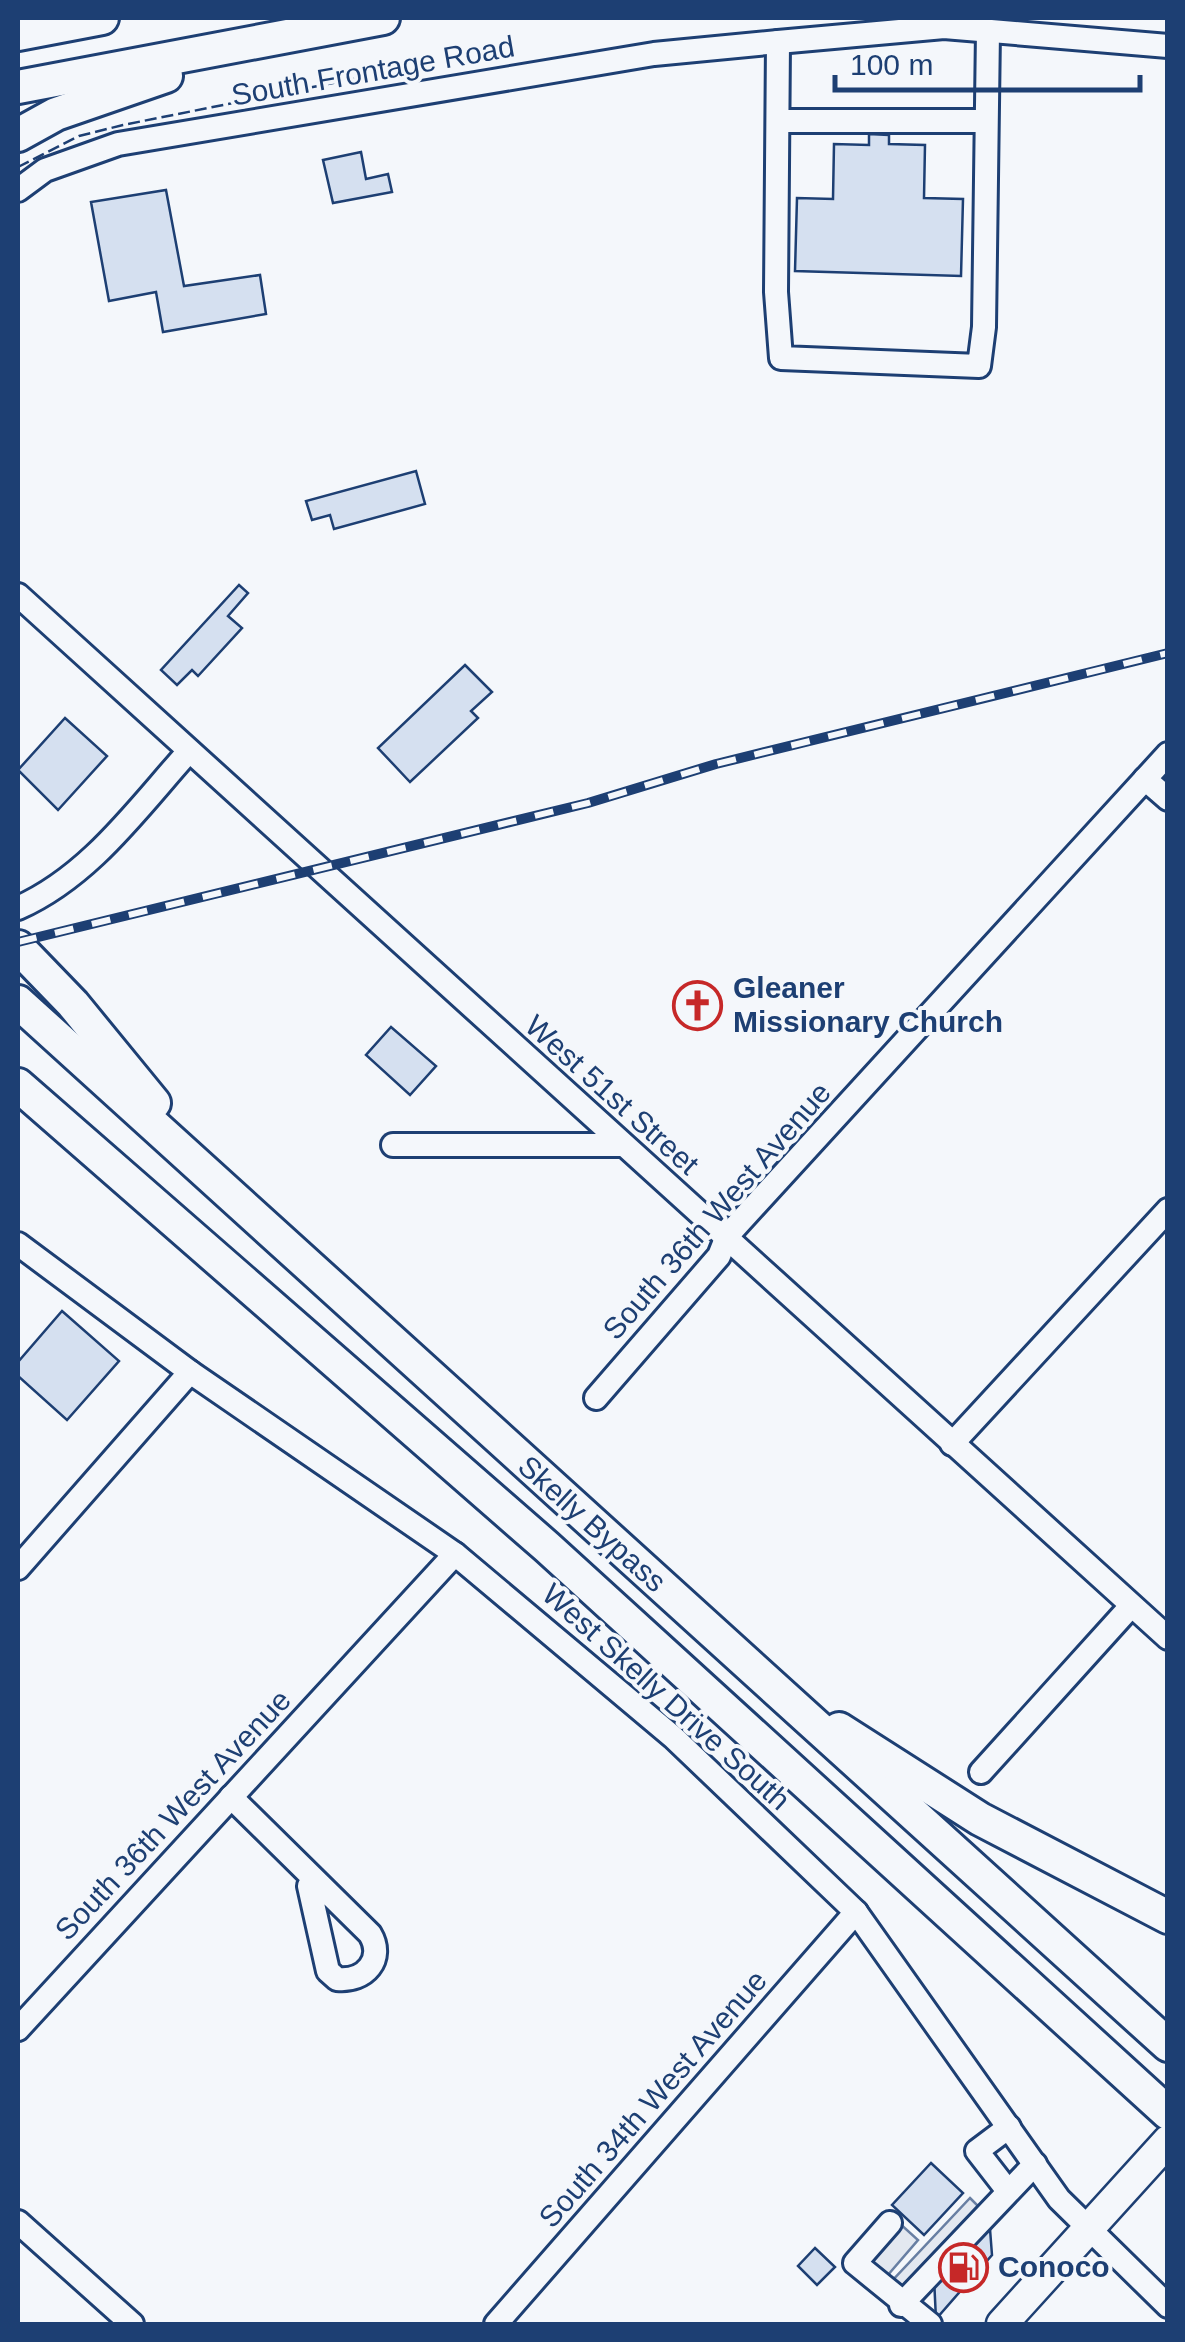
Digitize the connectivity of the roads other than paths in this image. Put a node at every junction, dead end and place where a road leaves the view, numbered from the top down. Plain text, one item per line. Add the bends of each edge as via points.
1 (102, 18) edge
2 (383, 18) edge
3 (988, 31) junction
4 (18, 34) edge
5 (778, 42) junction
6 (260, 43) junction
7 (1168, 46) edge
8 (18, 87) edge
9 (985, 121) junction
10 (779, 122) junction
11 (18, 135) edge
12 (18, 190) edge
13 (18, 595) edge
14 (189, 752) junction
15 (1168, 754) edge
16 (1145, 779) junction
17 (1168, 799) edge
18 (18, 908) edge
19 (18, 947) edge
20 (26, 1010) edge
21 (18, 1084) edge
22 (393, 1144) dead end
23 (620, 1144) junction
24 (227, 1191) junction
25 (1168, 1210) edge
26 (727, 1236) junction
27 (18, 1244) edge
28 (190, 1372) junction
29 (596, 1398) dead end
30 (952, 1444) junction
31 (455, 1554) junction
32 (18, 1568) edge
33 (1130, 1606) junction
34 (1168, 1638) edge
35 (775, 1691) junction
36 (981, 1772) dead end
37 (231, 1796) junction
38 (313, 1879) dead end
39 (856, 1912) junction
40 (1168, 1917) edge
41 (18, 2028) edge
42 (1168, 2045) edge
43 (1168, 2113) edge
44 (1009, 2127) junction
45 (1168, 2141) edge
46 (1034, 2164) junction
47 (1008, 2191) junction
48 (18, 2222) edge
49 (890, 2223) dead end
50 (1088, 2229) junction
51 (901, 2304) junction
52 (1168, 2306) edge
53 (132, 2324) edge
54 (496, 2324) edge
55 (930, 2324) edge
56 (1002, 2324) edge

1 - 4 highway
2 - 6 highway
3 - 5 street, South Frontage Road via 944,27
3 - 7 street, South Frontage Road
3 - 9 street
5 - 10 street
5 - 12 street, South Frontage Road via 654,54 118,144 46,170
6 - 8 highway
6 - 11 highway via 56,114
9 - 10 street
9 - 10 street via 978,366 781,358
13 - 14 street, West 51st Street
14 - 18 street via 82,869
14 - 23 street, West 51st Street
15 - 16 street, South 36th West Avenue
16 - 17 street
16 - 26 street, South 36th West Avenue
19 - 24 highway
20 - 24 highway, Skelly Bypass
21 - 43 highway, Skelly Bypass via 547,1548
22 - 23 street
23 - 26 street, West 51st Street
24 - 35 highway, Skelly Bypass
25 - 30 street
26 - 29 street, South 36th West Avenue via 720,1256
26 - 30 street, West 51st Street
27 - 28 street, West Skelly Drive South
28 - 31 street, West Skelly Drive South
28 - 32 street
30 - 33 street, West 51st Street
31 - 37 street, South 36th West Avenue
31 - 39 street, West Skelly Drive South via 674,1736
33 - 34 street, West 51st Street
33 - 36 street
35 - 40 highway via 980,1819
35 - 42 highway, Skelly Bypass
37 - 38 street
37 - 41 street, South 36th West Avenue
39 - 44 street, West Skelly Drive South
39 - 54 street, South 34th West Avenue
44 - 46 street, West Skelly Drive South
44 - 47 street via 977,2150
45 - 50 main road
46 - 47 street
46 - 50 street, West Skelly Drive South
47 - 51 street
48 - 53 street
49 - 51 street via 854,2264
50 - 52 street, West Skelly Drive South
50 - 56 main road
51 - 55 street

